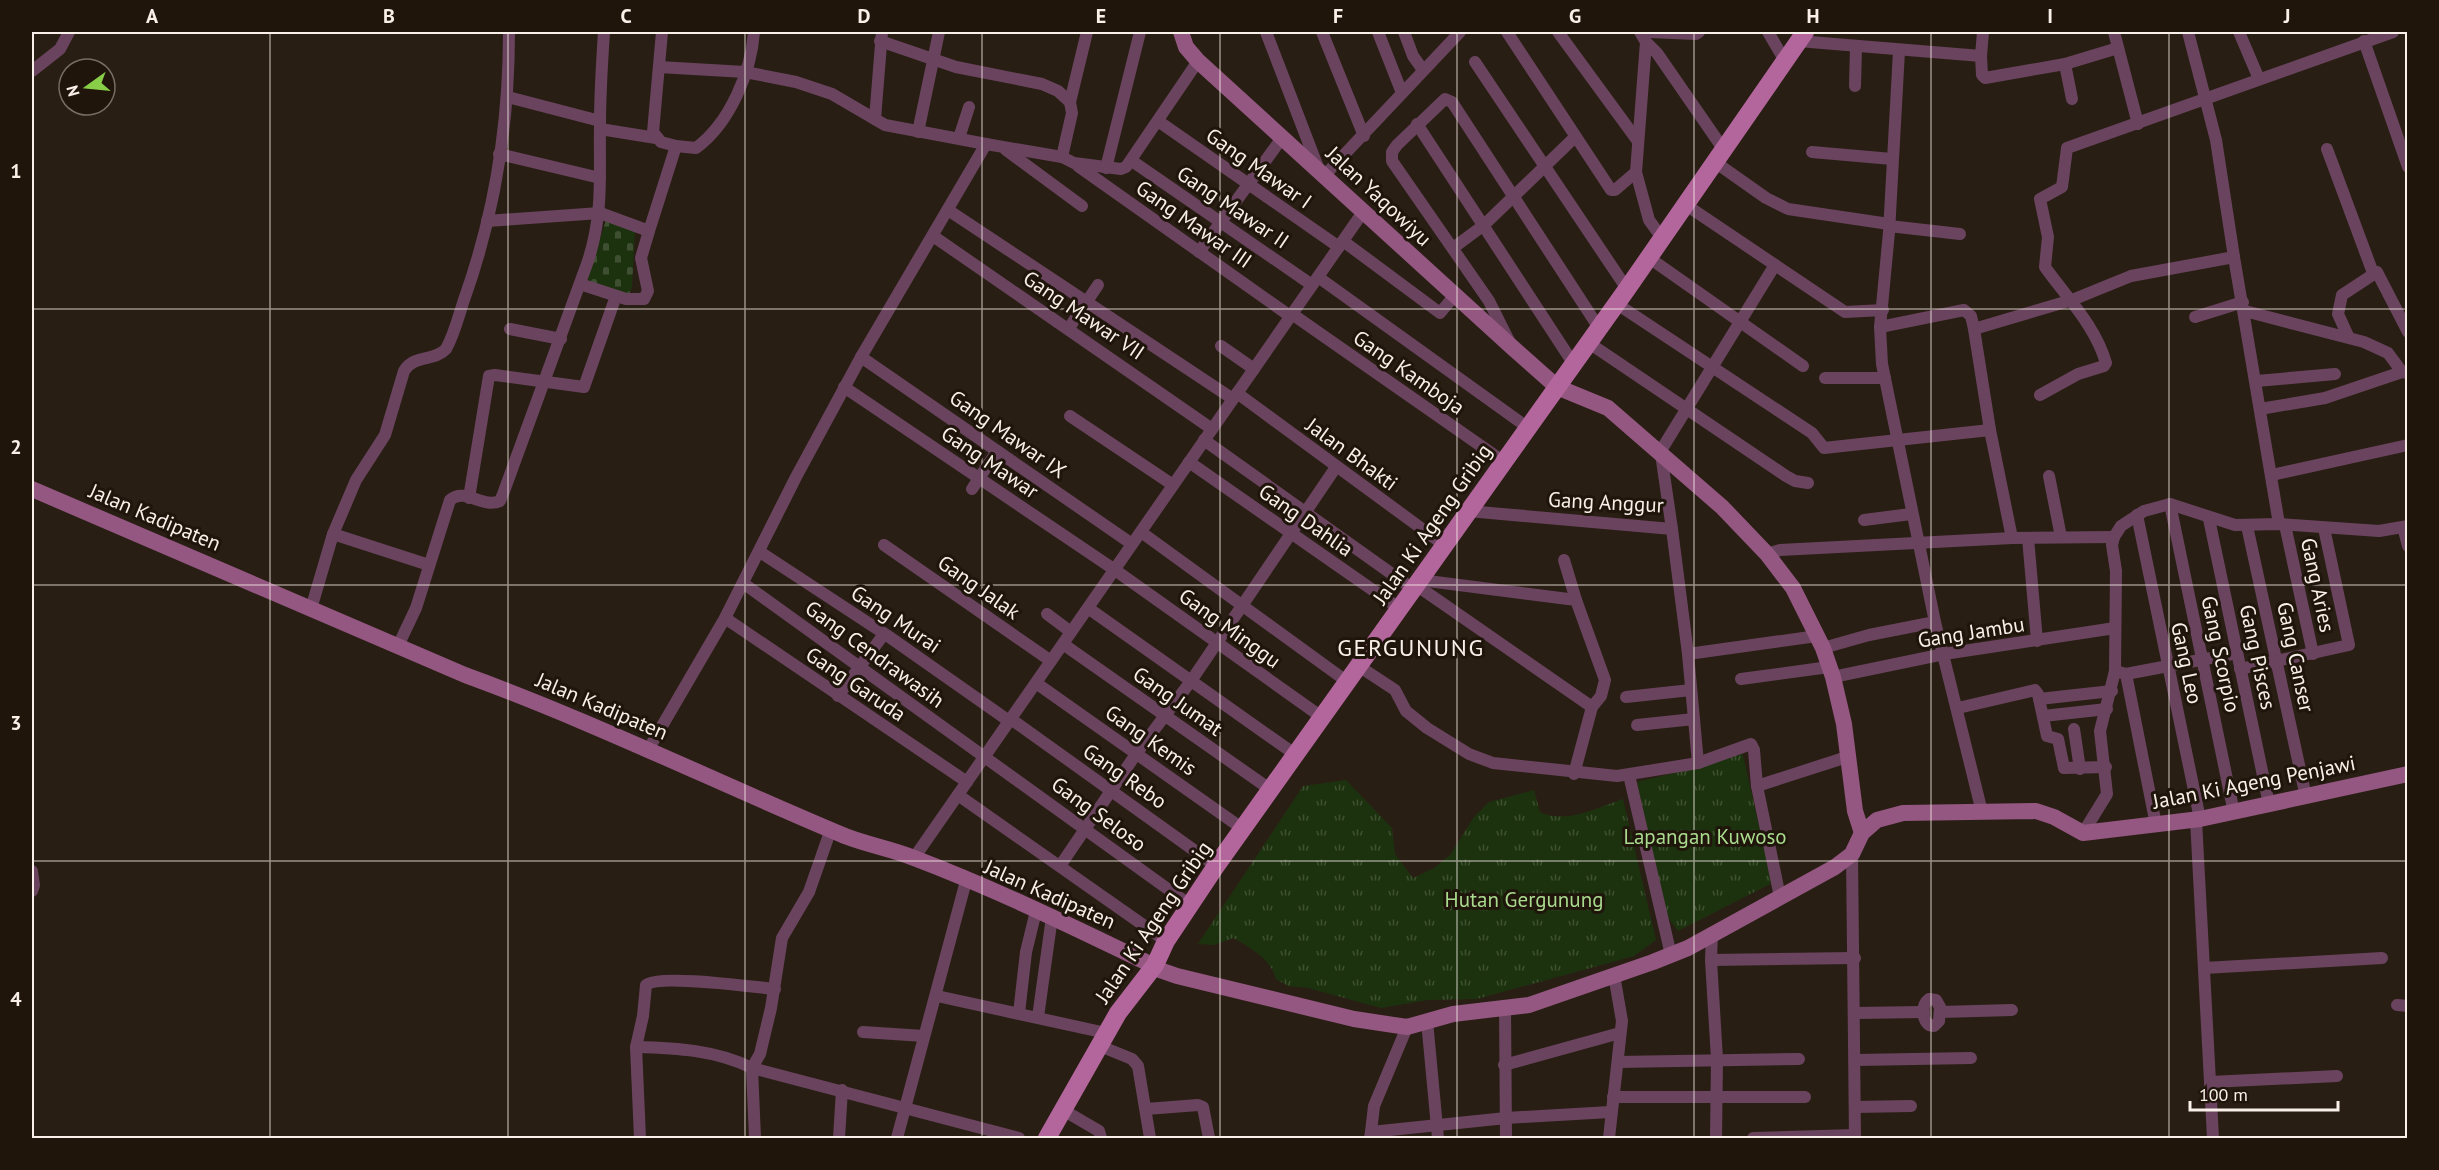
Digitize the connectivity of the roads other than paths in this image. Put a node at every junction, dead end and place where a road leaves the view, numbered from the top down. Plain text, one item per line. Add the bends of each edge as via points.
1 (69, 32) edge
2 (509, 32) edge
3 (604, 32) edge
4 (662, 32) edge
5 (754, 32) edge
6 (939, 32) edge
7 (1087, 32) edge
8 (1140, 32) edge
9 (1181, 32) edge
10 (1266, 32) edge
11 (1323, 32) edge
12 (1378, 32) edge
13 (1404, 32) edge
14 (1460, 32) edge
15 (1507, 32) edge
16 (1558, 32) edge
17 (1699, 32) edge
18 (1768, 32) edge
19 (1983, 32) edge
20 (2114, 32) edge
21 (2188, 32) edge
22 (2240, 32) edge
23 (2393, 32) edge
24 (1645, 35) edge
25 (881, 36) edge
26 (1802, 36) edge
27 (2364, 41) junction
28 (1856, 47) junction
29 (2118, 48) junction
30 (1899, 51) junction
31 (1981, 56) junction
32 (931, 60) junction
33 (1198, 61) junction
34 (1785, 61) junction
35 (1475, 62) dead end
36 (2065, 64) junction
37 (659, 68) junction
38 (1423, 70) junction
39 (32, 71) edge
40 (746, 72) junction
41 (2259, 79) junction
42 (1855, 86) dead end
43 (1402, 93) junction
44 (508, 97) junction
45 (2072, 99) dead end
46 (2207, 99) junction
47 (1070, 102) junction
48 (969, 107) dead end
49 (875, 119) junction
50 (1158, 121) junction
51 (1417, 124) junction
52 (2138, 124) junction
53 (600, 125) junction
54 (918, 132) junction
55 (1364, 136) junction
56 (1575, 137) junction
57 (656, 138) junction
58 (958, 138) junction
59 (1282, 138) junction
60 (1637, 140) junction
61 (986, 144) junction
62 (676, 146) junction
63 (1003, 147) junction
64 (2327, 149) dead end
65 (1812, 152) dead end
66 (499, 154) junction
67 (1719, 156) junction
68 (1062, 157) junction
69 (1892, 159) junction
70 (1132, 161) junction
71 (1074, 163) junction
72 (1545, 167) junction
73 (2408, 167) edge
74 (1106, 168) junction
75 (1635, 172) junction
76 (1322, 174) junction
77 (600, 178) junction
78 (1248, 183) junction
79 (1513, 198) junction
80 (1686, 205) junction
81 (1082, 206) dead end
82 (948, 210) junction
83 (1363, 212) junction
84 (600, 213) junction
85 (488, 221) junction
86 (1220, 221) junction
87 (1484, 225) junction
88 (1889, 225) junction
89 (649, 231) junction
90 (1960, 234) dead end
91 (933, 236) junction
92 (1662, 238) junction
93 (1341, 244) junction
94 (1453, 248) junction
95 (1199, 252) junction
96 (1648, 257) junction
97 (2234, 257) junction
98 (1775, 265) junction
99 (2373, 273) junction
100 (1315, 281) junction
101 (580, 284) junction
102 (1098, 285) dead end
103 (1455, 295) junction
104 (616, 296) junction
105 (1622, 296) junction
106 (2072, 300) junction
107 (1088, 301) junction
108 (2244, 306) junction
109 (1882, 310) junction
110 (1291, 315) junction
111 (2195, 316) dead end
112 (1740, 322) junction
113 (1880, 327) junction
114 (1069, 328) junction
115 (510, 329) dead end
116 (1974, 329) junction
117 (2408, 332) edge
118 (1594, 335) junction
119 (2348, 336) junction
120 (561, 339) junction
121 (1221, 345) dead end
122 (1512, 348) junction
123 (861, 357) junction
124 (1573, 363) junction
125 (1803, 366) dead end
126 (1712, 367) junction
127 (1254, 369) junction
128 (2405, 373) edge
129 (2335, 374) dead end
130 (1825, 378) dead end
131 (1885, 378) junction
132 (2257, 381) junction
133 (544, 383) junction
134 (844, 387) junction
135 (1557, 387) junction
136 (2040, 395) dead end
137 (1235, 396) junction
138 (1687, 408) junction
139 (2260, 409) junction
140 (1070, 416) dead end
141 (1527, 427) junction
142 (1212, 429) junction
143 (1990, 430) junction
144 (1897, 439) junction
145 (1204, 440) junction
146 (2408, 445) edge
147 (997, 451) junction
148 (1660, 453) junction
149 (1189, 462) junction
150 (1504, 462) junction
151 (1336, 466) junction
152 (2272, 475) junction
153 (2049, 476) dead end
154 (979, 478) junction
155 (1808, 483) dead end
156 (1173, 485) junction
157 (32, 489) edge
158 (972, 489) dead end
159 (469, 498) junction
160 (2170, 504) junction
161 (1305, 511) junction
162 (1468, 511) junction
163 (1911, 514) junction
164 (2137, 514) junction
165 (2209, 519) junction
166 (1864, 520) dead end
167 (2282, 524) junction
168 (2247, 526) junction
169 (2405, 526) edge
170 (2324, 528) junction
171 (1672, 529) junction
172 (1141, 532) junction
173 (1291, 532) junction
174 (333, 534) junction
175 (2061, 537) junction
176 (2114, 537) junction
177 (2012, 538) junction
178 (2028, 538) junction
179 (1918, 542) junction
180 (1132, 544) junction
181 (884, 545) dead end
182 (1444, 545) junction
183 (2408, 546) edge
184 (760, 552) junction
185 (1767, 554) junction
186 (1564, 560) dead end
187 (429, 565) junction
188 (1114, 570) junction
189 (743, 583) junction
190 (1416, 585) junction
191 (1576, 600) junction
192 (1241, 606) junction
193 (1088, 608) junction
194 (311, 609) junction
195 (1400, 609) junction
196 (1047, 614) dead end
197 (725, 618) junction
198 (1935, 622) junction
199 (2115, 628) junction
200 (1071, 632) junction
201 (884, 633) junction
202 (2037, 641) junction
203 (1216, 642) junction
204 (1820, 642) junction
205 (1062, 644) junction
206 (398, 646) junction
207 (2237, 653) junction
208 (1688, 654) junction
209 (1944, 654) junction
210 (2313, 654) junction
211 (2202, 660) junction
212 (1051, 661) junction
213 (2277, 661) junction
214 (2168, 665) junction
215 (861, 667) junction
216 (1360, 667) junction
217 (2240, 669) junction
218 (1831, 672) junction
219 (2121, 673) junction
220 (1741, 680) dead end
221 (1191, 681) junction
222 (1036, 683) junction
223 (1349, 683) junction
224 (1691, 690) junction
225 (2112, 691) junction
226 (838, 696) junction
227 (1626, 697) dead end
228 (2039, 699) junction
229 (1592, 707) junction
230 (1958, 708) junction
231 (2107, 708) junction
232 (1165, 716) junction
233 (2043, 716) junction
234 (1323, 718) junction
235 (1694, 719) junction
236 (1010, 720) junction
237 (1637, 725) dead end
238 (2074, 729) dead end
239 (648, 750) junction
240 (1136, 754) junction
241 (1296, 755) junction
242 (985, 756) junction
243 (1847, 757) junction
244 (1698, 763) junction
245 (2106, 767) junction
246 (2080, 769) junction
247 (1574, 774) junction
248 (2408, 774) edge
249 (1629, 775) junction
250 (967, 782) junction
251 (1757, 786) junction
252 (1271, 790) junction
253 (1112, 791) junction
254 (958, 795) junction
255 (2306, 796) junction
256 (2269, 804) junction
257 (1982, 812) junction
258 (2234, 813) junction
259 (2198, 820) junction
260 (2156, 825) junction
261 (1086, 828) junction
262 (831, 829) junction
263 (1244, 829) junction
264 (1862, 833) junction
265 (2084, 833) junction
266 (1852, 854) junction
267 (914, 858) junction
268 (1060, 866) junction
269 (1216, 866) junction
270 (32, 871) edge
271 (966, 881) junction
272 (32, 891) edge
273 (1780, 897) junction
274 (1190, 905) junction
275 (1036, 911) junction
276 (1053, 917) junction
277 (1712, 933) junction
278 (1166, 941) junction
279 (1671, 955) junction
280 (1855, 958) junction
281 (2382, 958) dead end
282 (1710, 960) junction
283 (1156, 967) junction
284 (2204, 968) junction
285 (1614, 975) junction
286 (775, 989) junction
287 (937, 996) junction
288 (1506, 1006) junction
289 (2012, 1010) dead end
290 (1019, 1013) junction
291 (1855, 1013) junction
292 (1038, 1017) junction
293 (1427, 1022) junction
294 (1407, 1027) junction
295 (863, 1032) dead end
296 (1620, 1033) junction
297 (924, 1036) junction
298 (1103, 1040) junction
299 (636, 1047) junction
300 (1971, 1058) dead end
301 (1717, 1059) junction
302 (1799, 1059) dead end
303 (1856, 1060) junction
304 (1618, 1062) junction
305 (1504, 1065) junction
306 (752, 1068) junction
307 (2337, 1076) dead end
308 (2210, 1082) junction
309 (842, 1090) junction
310 (1613, 1097) junction
311 (1805, 1097) dead end
312 (1717, 1098) junction
313 (1911, 1106) dead end
314 (904, 1107) junction
315 (1855, 1107) junction
316 (1146, 1109) junction
317 (1063, 1110) junction
318 (1610, 1112) junction
319 (1506, 1118) junction
320 (1437, 1132) edge
321 (1371, 1135) edge
322 (1855, 1137) edge
323 (640, 1138) edge
324 (755, 1138) edge
325 (839, 1138) edge
326 (897, 1138) edge
327 (1019, 1138) edge
328 (1047, 1138) edge
329 (1101, 1138) edge
330 (1150, 1138) edge
331 (1209, 1138) edge
332 (1506, 1138) edge
333 (1609, 1138) edge
334 (1716, 1138) edge
335 (1753, 1138) edge
336 (2213, 1138) edge

1 - 39 street via 60,49
2 - 44 street
3 - 53 street
4 - 37 street
5 - 40 street
6 - 32 street
7 - 47 street
8 - 74 street
9 - 33 street, Jalan Yaqowiyu via 1186,47
10 - 76 street
11 - 55 street
12 - 43 street
13 - 38 street
14 - 38 street
15 - 56 street
16 - 60 street
17 - 24 street
18 - 34 street
19 - 31 street
20 - 29 street
21 - 46 street, Gang Aries
22 - 41 street
23 - 27 street
24 - 60 street
24 - 67 street
25 - 32 street
25 - 49 street
26 - 28 street
26 - 34 main road, Jalan Ki Ageng Gribig
27 - 41 street
27 - 73 street
28 - 30 street
28 - 42 street
29 - 36 street
29 - 52 street
30 - 31 street
30 - 69 street
31 - 36 street via 1982,75 1986,78
32 - 47 street via 1042,84
32 - 54 street
33 - 50 street
33 - 59 street, Jalan Yaqowiyu
34 - 67 main road, Jalan Ki Ageng Gribig
35 - 72 street
36 - 45 street
37 - 40 street
37 - 57 street via 652,130
38 - 43 street
40 - 49 street via 825,91
40 - 62 street via 723,118 699,146
41 - 46 street
43 - 55 street
44 - 53 street
44 - 66 street
46 - 52 street
46 - 97 street, Gang Aries
47 - 68 street via 1072,118
48 - 58 street
49 - 54 street
50 - 70 street
50 - 78 street, Gang Mawar I
51 - 79 street via 1443,100 1450,100
51 - 87 street
51 - 94 street via 1392,152 1392,161
52 - 106 street via 2067,148 2062,187 2040,198 2048,237 2045,267
53 - 57 street
53 - 77 street
54 - 58 street
55 - 76 street
56 - 72 street
56 - 75 street via 1611,190
57 - 62 street
58 - 61 street
59 - 76 street, Jalan Yaqowiyu
59 - 78 street
60 - 75 street
61 - 63 street
61 - 82 street
62 - 89 street
63 - 68 street
63 - 81 street
64 - 99 street
65 - 69 street
66 - 77 street
66 - 85 street
67 - 80 main road, Jalan Ki Ageng Gribig
67 - 88 street via 1773,202 1788,209
68 - 71 street
69 - 88 street
70 - 74 street via 1121,169
70 - 86 street, Gang Mawar II
71 - 74 street
71 - 95 street, Gang Mawar III
72 - 79 street
72 - 105 street
75 - 92 street via 1649,220
76 - 83 street, Jalan Yaqowiyu
77 - 84 street
78 - 86 street
78 - 93 street, Gang Mawar I
79 - 87 street
79 - 118 street
80 - 92 main road, Jalan Ki Ageng Gribig
80 - 98 street
82 - 91 street
82 - 107 street, Jalan Bhakti
83 - 93 street
83 - 103 street, Jalan Yaqowiyu
84 - 85 street
84 - 89 street
84 - 101 street
85 - 174 street via 448,344 440,354 408,365 385,435 356,480
86 - 95 street
86 - 100 street, Gang Mawar II
87 - 94 street
87 - 124 street
88 - 90 street
88 - 109 street
89 - 104 street via 641,258 646,296 636,300
91 - 114 street, Gang Mawar VII
91 - 123 street
92 - 96 main road, Jalan Ki Ageng Gribig
93 - 100 street
93 - 103 street, Gang Mawar I via 1440,313
94 - 122 street via 1493,308
95 - 110 street, Gang Mawar III
96 - 105 main road, Jalan Ki Ageng Gribig
96 - 112 street
97 - 106 street via 2131,276
97 - 108 street, Gang Aries
98 - 109 street via 1845,312
98 - 112 street
99 - 117 street via 2377,272
99 - 119 street via 2342,295 2338,314
100 - 110 street
100 - 141 street, Gang Mawar II
101 - 104 street
101 - 120 street
102 - 107 street
103 - 122 street, Jalan Yaqowiyu
104 - 133 street via 586,385 581,388
105 - 118 main road, Jalan Ki Ageng Gribig
105 - 126 street
106 - 116 street
106 - 136 street via 2097,339 2105,364
107 - 114 street
107 - 137 street, Jalan Bhakti
108 - 111 street
108 - 119 street
108 - 132 street, Gang Aries
109 - 113 street
110 - 127 street
110 - 150 street, Gang Kamboja
112 - 125 street
112 - 126 street
113 - 116 street via 1964,310 1971,316
113 - 131 street
114 - 142 street, Gang Mawar VII
115 - 120 street
116 - 143 street
118 - 124 main road, Jalan Ki Ageng Gribig
118 - 138 street
119 - 128 street via 2385,351
120 - 133 street
121 - 127 street
122 - 135 street, Jalan Yaqowiyu
123 - 134 street
123 - 147 street, Gang Mawar IX
124 - 135 main road, Jalan Ki Ageng Gribig
126 - 138 street
126 - 144 street via 1812,433 1824,448
127 - 137 street
128 - 139 street via 2325,398
129 - 132 street
130 - 131 street
131 - 144 street
132 - 139 street, Gang Aries
133 - 159 street via 500,501 486,503
133 - 159 street via 489,376
134 - 154 street, Gang Mawar
134 - 184 street
135 - 141 main road, Jalan Ki Ageng Gribig
135 - 148 street via 1608,408
137 - 142 street
137 - 151 street, Jalan Bhakti
138 - 148 street
138 - 155 street via 1786,476
139 - 152 street, Gang Aries
140 - 156 street
141 - 150 main road, Jalan Ki Ageng Gribig
142 - 145 street
143 - 144 street
143 - 177 street
144 - 163 street
145 - 149 street
145 - 161 street
146 - 152 street
147 - 154 street
147 - 180 street, Gang Mawar IX
148 - 171 street, Gang Anggur
148 - 185 street via 1722,507
149 - 156 street
149 - 173 street, Gang Dahlia
150 - 162 main road, Jalan Ki Ageng Gribig
151 - 161 street
151 - 182 street, Jalan Bhakti
152 - 167 street, Gang Aries
153 - 175 street
154 - 158 street
154 - 188 street, Gang Mawar
156 - 172 street
157 - 194 street, Jalan Kadipaten
159 - 187 street via 456,495 450,500
160 - 164 street
160 - 165 street
160 - 211 street, Gang Scorpio
161 - 173 street
161 - 190 street
162 - 171 street, Gang Anggur
162 - 182 main road, Jalan Ki Ageng Gribig
163 - 166 street
163 - 179 street
164 - 176 street
164 - 214 street, Gang Leo
165 - 168 street
165 - 207 street, Gang Pisces
167 - 168 street
167 - 170 street
167 - 210 street, Gang Aries
168 - 213 street, Gang Canser
169 - 170 street via 2379,531
169 - 183 street
170 - 210 street via 2350,643
171 - 208 street
172 - 180 street
172 - 192 street
173 - 192 street
173 - 195 street, Gang Dahlia
174 - 187 street
174 - 194 street
175 - 176 street
175 - 178 street
176 - 199 street
177 - 178 street
177 - 179 street
178 - 202 street
179 - 185 street
179 - 198 street
180 - 188 street
181 - 212 street, Gang Jalak
182 - 190 main road, Jalan Ki Ageng Gribig
184 - 189 street
184 - 201 street, Gang Murai
185 - 204 street via 1793,588
186 - 191 street
187 - 206 street via 416,608
188 - 193 street
188 - 203 street, Gang Minggu
189 - 197 street
189 - 215 street, Gang Cendrawasih
190 - 191 street
190 - 195 main road, Jalan Ki Ageng Gribig
190 - 229 street
191 - 229 street via 1605,680 1601,696
192 - 203 street
192 - 223 street
193 - 200 street
193 - 221 street
194 - 206 street, Jalan Kadipaten
195 - 216 main road, Jalan Ki Ageng Gribig
196 - 200 street
197 - 226 street, Gang Garuda
197 - 239 street
198 - 204 street
198 - 209 street
199 - 202 street, Gang Jambu
199 - 219 street
200 - 205 street
201 - 215 street
201 - 236 street, Gang Murai
202 - 209 street, Gang Jambu
203 - 221 street
203 - 234 street, Gang Minggu
204 - 208 street
204 - 218 street
205 - 212 street
205 - 232 street, Gang Jumat
206 - 239 street, Jalan Kadipaten
207 - 211 street
207 - 217 street, Gang Pisces
208 - 224 street
209 - 218 street, Gang Jambu
209 - 230 street
210 - 213 street
211 - 214 street
211 - 258 street, Gang Scorpio
212 - 222 street
213 - 217 street
213 - 255 street, Gang Canser
214 - 219 street
214 - 259 street, Gang Leo
215 - 226 street
215 - 242 street, Gang Cendrawasih
216 - 223 main road, Jalan Ki Ageng Gribig
216 - 247 street via 1395,690 1402,706 1415,720 1469,754 1493,763
217 - 256 street, Gang Pisces
218 - 220 street, Gang Jambu
218 - 243 street
219 - 225 street
219 - 260 street
221 - 232 street
221 - 241 street
222 - 236 street
222 - 240 street, Gang Kemis
223 - 234 main road, Jalan Ki Ageng Gribig
224 - 227 street
224 - 235 street
225 - 228 street
225 - 231 street
226 - 250 street, Gang Garuda
228 - 230 street via 2035,690 2030,690
228 - 233 street
229 - 247 street
230 - 257 street
231 - 233 street
231 - 245 street via 2100,731
232 - 240 street
232 - 252 street, Gang Jumat
233 - 246 street via 2047,736 2058,739 2061,765
234 - 241 main road, Jalan Ki Ageng Gribig
235 - 237 street
235 - 244 street
236 - 242 street
236 - 253 street, Gang Rebo
238 - 246 street
239 - 262 street, Jalan Kadipaten
240 - 253 street
240 - 263 street, Gang Kemis
241 - 252 main road, Jalan Ki Ageng Gribig
242 - 250 street
242 - 261 street, Gang Seloso
243 - 251 street
243 - 264 street
244 - 249 street
244 - 251 street via 1750,744
245 - 246 street
245 - 265 street via 2107,794
247 - 249 street
248 - 255 street, Jalan Ki Ageng Penjawi
249 - 279 street
250 - 254 street
251 - 273 street
252 - 263 main road, Jalan Ki Ageng Gribig
253 - 261 street
253 - 269 street, Gang Rebo
254 - 267 street
254 - 268 street
255 - 256 street, Jalan Ki Ageng Penjawi
256 - 258 street, Jalan Ki Ageng Penjawi
257 - 264 street via 1903,813 1877,820
257 - 265 street via 2036,811
258 - 259 street, Jalan Ki Ageng Penjawi
259 - 260 street, Jalan Ki Ageng Penjawi
259 - 284 street, Gang Leo
260 - 265 street, Jalan Ki Ageng Penjawi
261 - 268 street
261 - 274 street, Gang Seloso
262 - 267 street, Jalan Kadipaten
262 - 286 street via 809,892 782,938
263 - 269 main road, Jalan Ki Ageng Gribig
264 - 266 street
266 - 273 street
266 - 280 street
267 - 271 street, Jalan Kadipaten
268 - 278 street
269 - 274 main road, Jalan Ki Ageng Gribig
270 - 272 street
271 - 275 street, Jalan Kadipaten
271 - 287 street
273 - 277 street
274 - 278 main road, Jalan Ki Ageng Gribig
275 - 276 street, Jalan Kadipaten
275 - 290 street via 1026,952
276 - 283 street, Jalan Kadipaten
276 - 292 street
277 - 279 street
277 - 282 street
278 - 283 main road, Jalan Ki Ageng Gribig
279 - 285 street
280 - 282 street
280 - 291 street
281 - 284 street
282 - 301 street
283 - 294 street, Jalan Kadipaten via 1177,976 1354,1019
283 - 298 main road, Jalan Ki Ageng Gribig via 1118,1013
284 - 308 street, Gang Leo
285 - 288 street via 1528,1005
285 - 296 street via 1621,1004
286 - 299 street via 651,981 644,992
286 - 306 street via 760,1054
287 - 290 street
287 - 297 street
288 - 293 street
288 - 305 street
289 - 291 street via 1940,1012 1933,998 1926,1001 1924,1012
290 - 292 street
291 - 303 street
292 - 298 street
293 - 294 street
293 - 320 street
294 - 321 street via 1374,1106
295 - 297 street
296 - 304 street
296 - 305 street
297 - 314 street
298 - 316 street via 1136,1062
298 - 317 main road, Jalan Ki Ageng Gribig
299 - 306 street via 710,1053 731,1057
299 - 323 street
300 - 303 street
301 - 302 street
301 - 304 street
301 - 312 street
303 - 315 street
304 - 310 street
305 - 319 street
306 - 309 street
306 - 324 street
307 - 308 street
308 - 336 street, Gang Leo
309 - 314 street
309 - 325 street
310 - 312 street
310 - 318 street
311 - 312 street
312 - 334 street
313 - 315 street
314 - 326 street
314 - 327 street
315 - 322 street
316 - 330 street
316 - 331 street via 1203,1107
317 - 328 main road, Jalan Ki Ageng Gribig
317 - 329 street via 1098,1131
318 - 319 street
318 - 333 street
319 - 320 street
319 - 332 street
320 - 321 street
322 - 335 street

